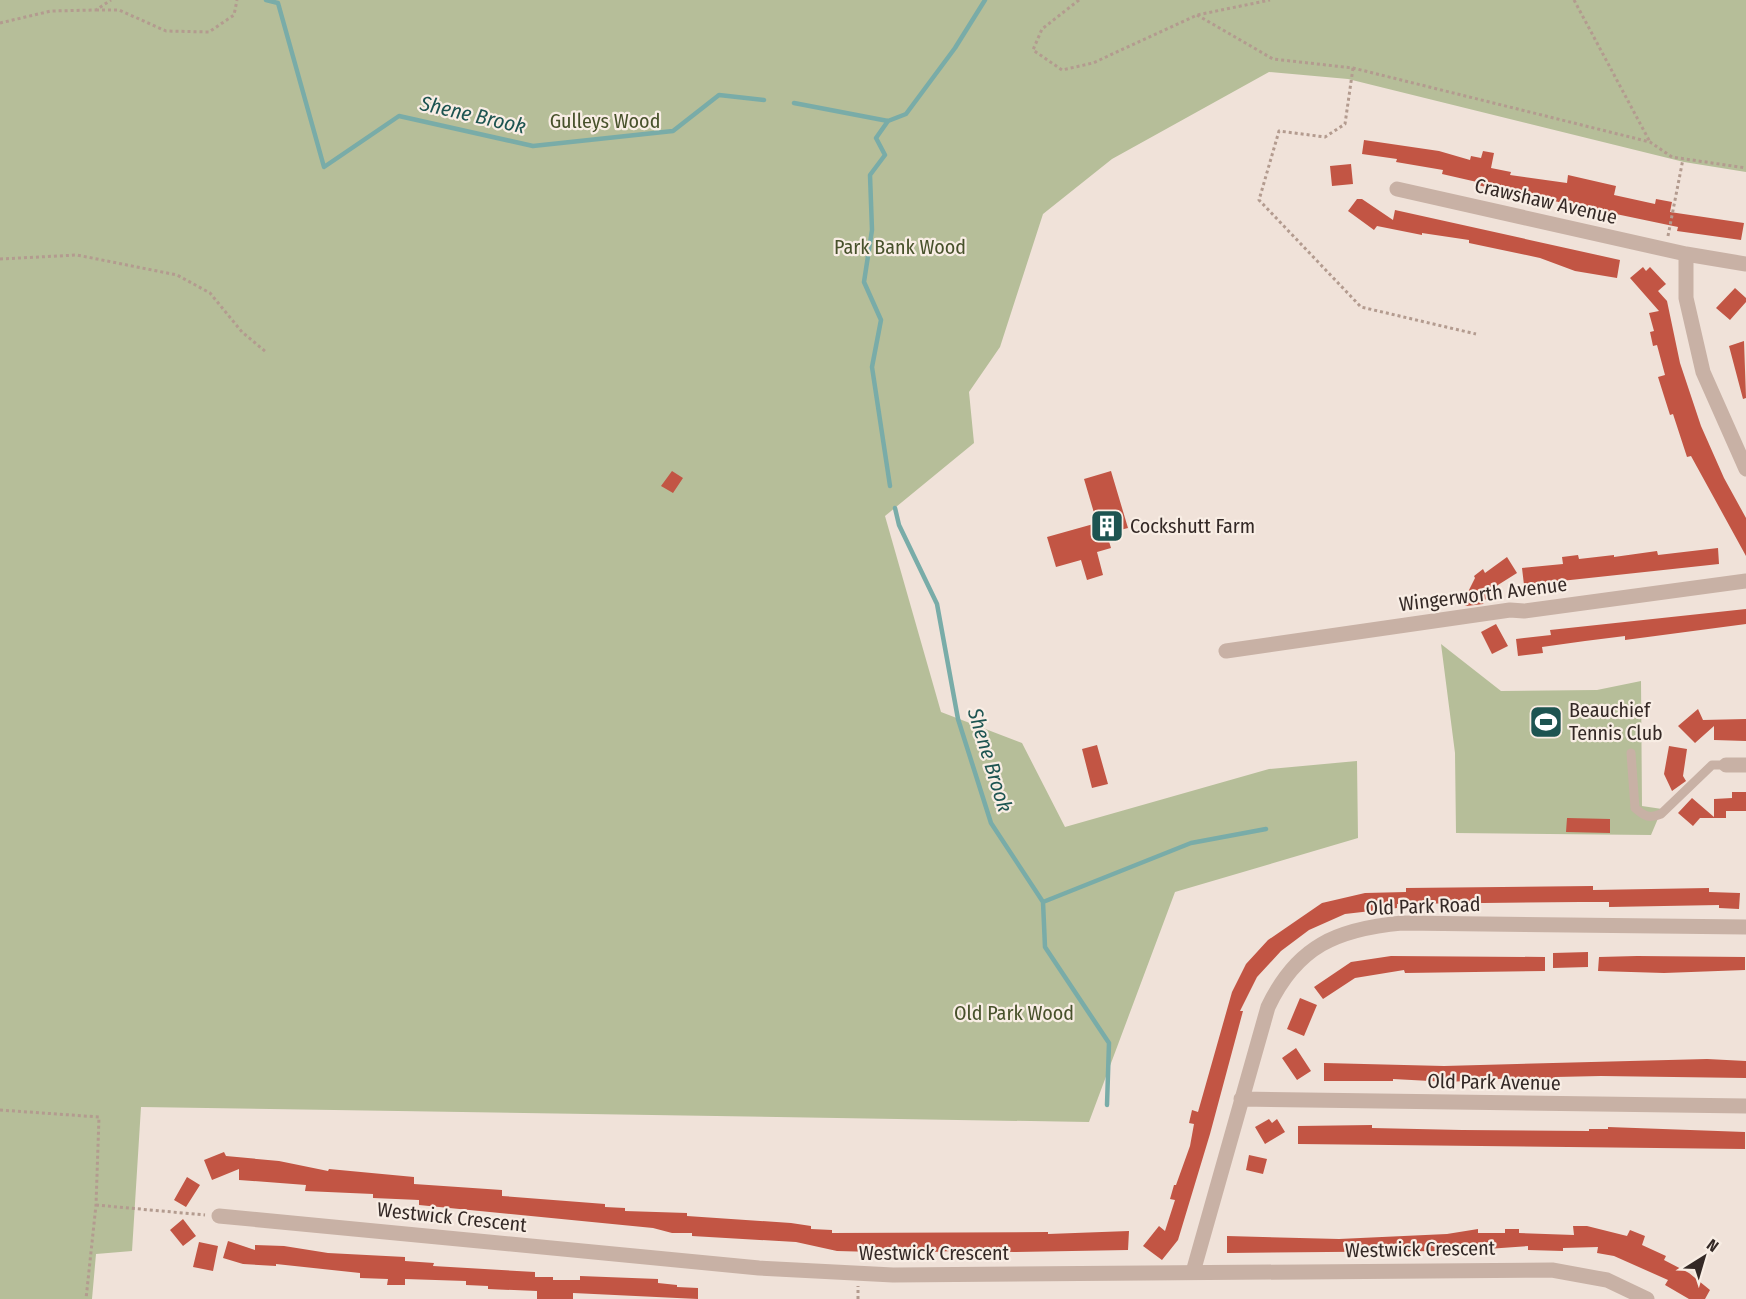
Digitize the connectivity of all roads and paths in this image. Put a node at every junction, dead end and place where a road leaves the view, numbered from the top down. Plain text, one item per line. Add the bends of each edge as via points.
1 (111, 0) edge
2 (237, 0) edge
3 (1078, 0) edge
4 (1270, 0) edge
5 (1574, 0) edge
6 (96, 10) junction
7 (1197, 15) junction
8 (0, 23) edge
9 (1353, 68) junction
10 (1650, 142) junction
11 (1683, 159) junction
12 (1746, 168) edge
13 (1398, 189) dead end
14 (1666, 249) junction
15 (1686, 254) junction
16 (0, 259) edge
17 (1746, 264) edge
18 (1476, 334) dead end
19 (266, 352) dead end
20 (1741, 448) edge
21 (1746, 469) edge
22 (1746, 581) edge
23 (1226, 651) dead end
24 (1631, 753) dead end
25 (1726, 765) joint
26 (1746, 765) edge
27 (1746, 927) edge
28 (1240, 1099) junction
29 (1746, 1106) edge
30 (0, 1110) edge
31 (96, 1205) junction
32 (219, 1216) joint
33 (1193, 1272) junction
34 (86, 1299) edge
35 (1647, 1299) edge

1 - 6 path
2 - 6 path via 234,15 209,32 166,31 119,10
3 - 7 path via 1042,28 1033,50 1062,70 1093,63
4 - 7 path
5 - 10 path
6 - 8 path via 51,11
7 - 9 path via 1273,58
9 - 10 path
9 - 18 path via 1345,124 1325,137 1279,131 1258,200 1361,307
10 - 11 path via 1672,157
11 - 12 path
11 - 14 path
13 - 14 street, Crawshaw Avenue
14 - 15 street, Crawshaw Avenue
15 - 17 street, Crawshaw Avenue
15 - 20 street via 1686,298 1703,372
16 - 19 path via 77,255 177,275 210,293 242,332
20 - 21 street
22 - 23 street, Wingerworth Avenue
24 - 25 lane via 1635,808 1644,816 1661,814 1712,765
25 - 26 street
27 - 28 street, Old Park Road via 1402,923 1346,932 1305,954 1278,986 1268,1006
28 - 29 street, Old Park Avenue
28 - 33 street, Old Park Road
30 - 31 path via 99,1117
31 - 32 path
31 - 34 path
32 - 33 street, Westwick Crescent via 747,1267 859,1274
33 - 35 street, Westwick Crescent via 1552,1270 1607,1280

